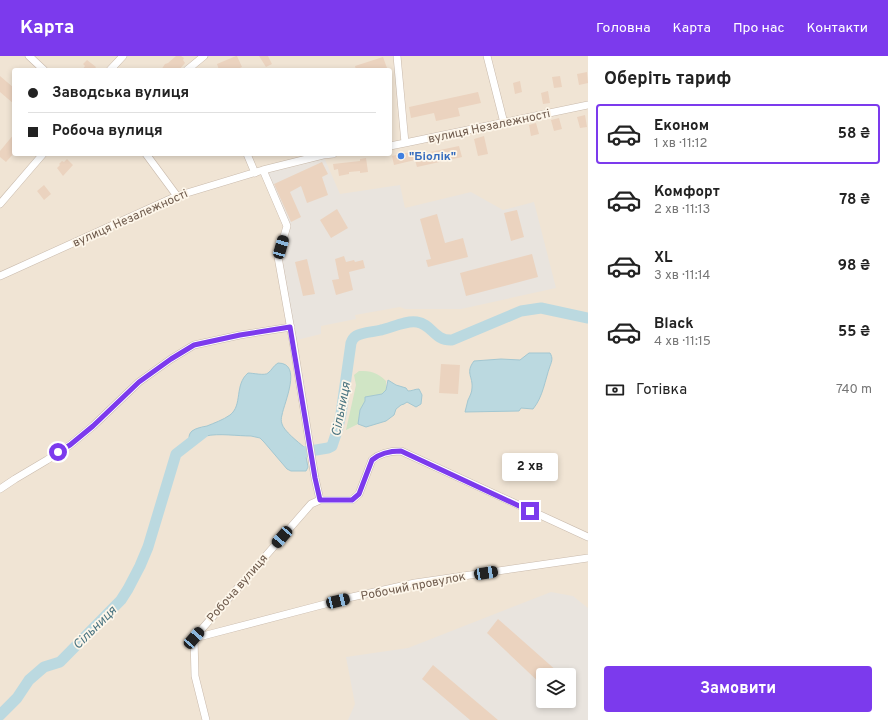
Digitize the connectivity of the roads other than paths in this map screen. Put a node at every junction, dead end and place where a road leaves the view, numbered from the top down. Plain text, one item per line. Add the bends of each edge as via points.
1 (29, 56) edge
2 (123, 56) edge
3 (204, 56) edge
4 (397, 56) edge
5 (487, 56) edge
6 (42, 68) edge
7 (112, 68) edge
8 (189, 68) edge
9 (588, 105) edge
10 (504, 123) junction
11 (405, 143) junction
12 (392, 146) edge
13 (41, 156) edge
14 (147, 156) edge
15 (248, 156) edge
16 (319, 156) edge
17 (263, 170) junction
18 (254, 173) junction
19 (177, 196) junction
20 (0, 204) edge
21 (0, 276) edge
22 (290, 327) junction
23 (0, 490) edge
24 (320, 500) junction
25 (588, 537) edge
26 (588, 558) edge
27 (194, 638) junction
28 (206, 720) edge

1 - 6 street
2 - 7 street
3 - 8 street
4 - 11 street
5 - 10 street
9 - 10 street, вулиця Незалежності
10 - 11 street, вулиця Незалежності
11 - 12 street, вулиця Незалежності
13 - 20 street
14 - 19 street
15 - 18 street
16 - 17 street, вулиця Незалежності
17 - 18 street, вулиця Незалежності
17 - 22 street via 287,226 278,257
18 - 19 street, вулиця Незалежності
19 - 21 street, вулиця Незалежності
22 - 23 street via 194,345 139,382 70,445
22 - 24 street
24 - 25 street via 352,500 359,494 372,460 389,451 401,451
24 - 27 street, Робоча вулиця via 311,504
26 - 27 street, Робочий провулок via 415,583
27 - 28 street via 195,676

